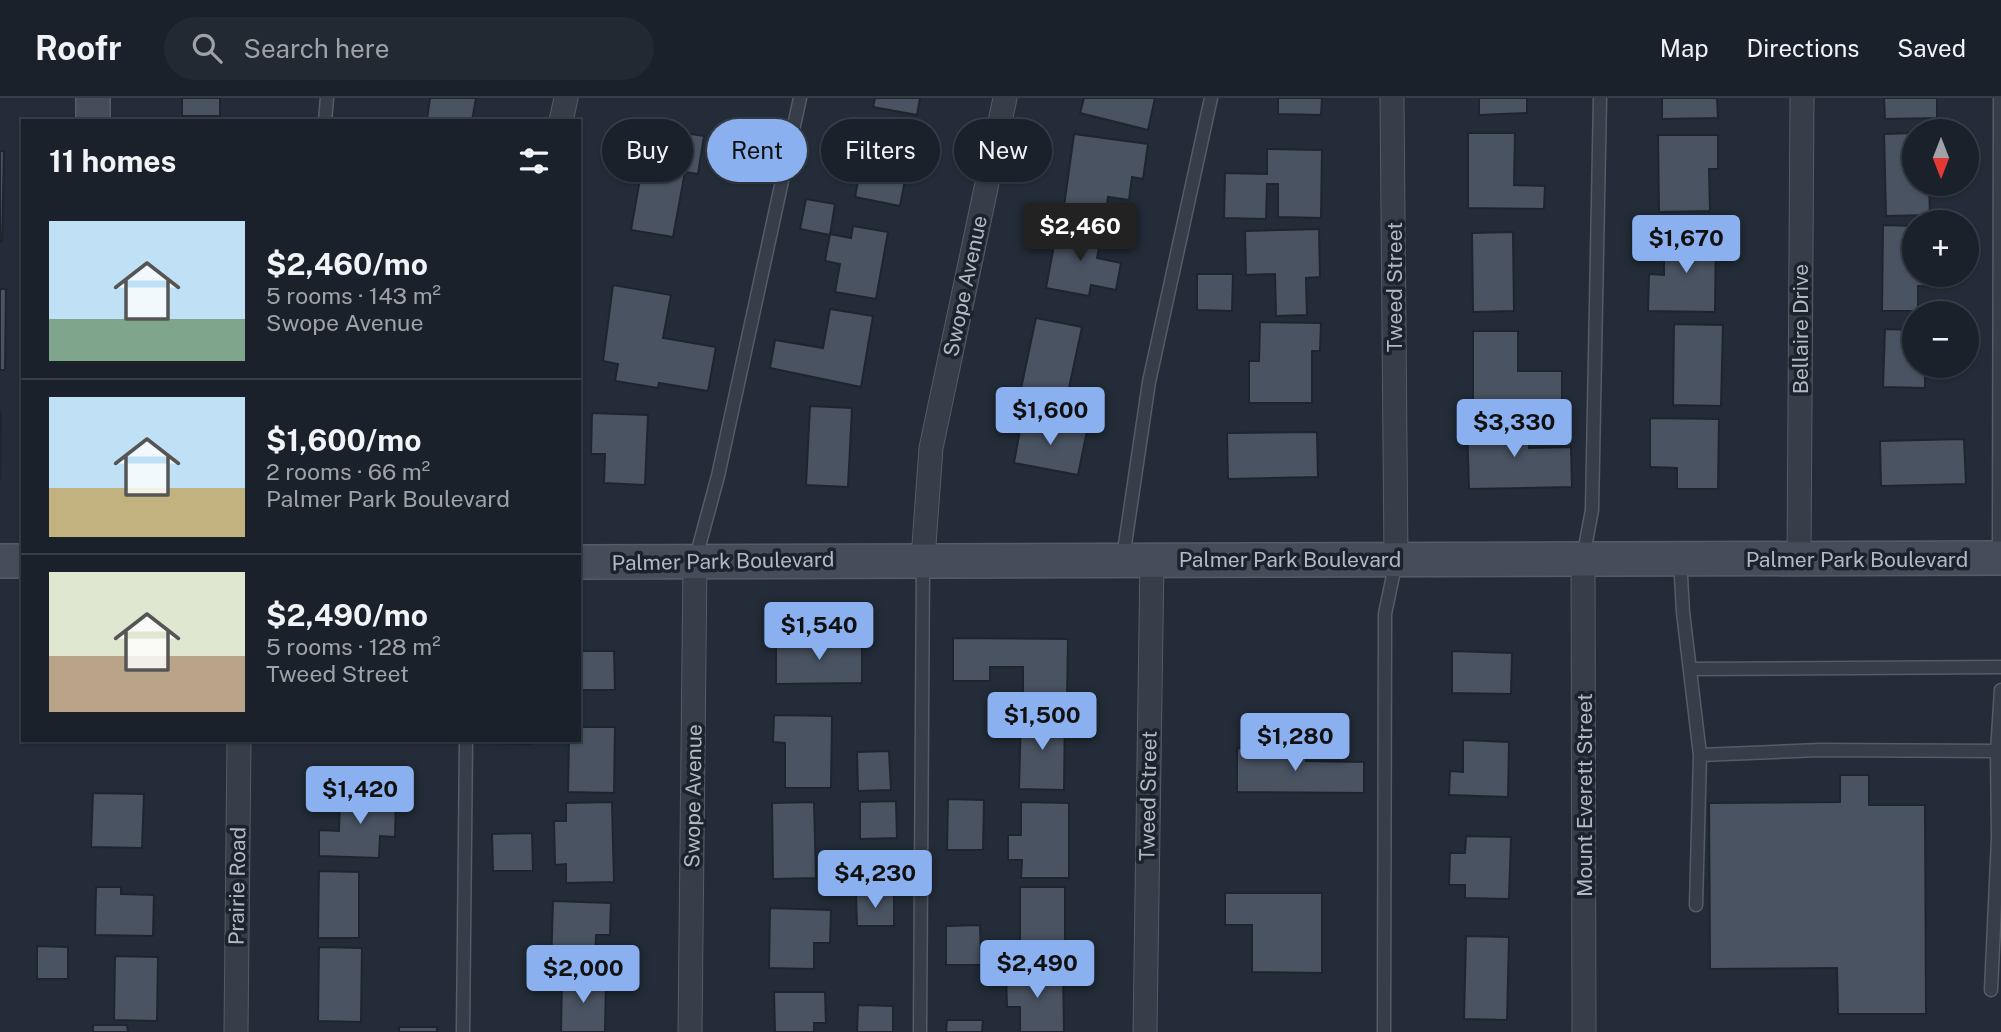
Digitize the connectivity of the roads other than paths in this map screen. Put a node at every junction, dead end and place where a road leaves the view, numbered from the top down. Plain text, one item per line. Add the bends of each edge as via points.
1 (93, 98) edge
2 (327, 98) edge
3 (566, 98) edge
4 (800, 98) edge
5 (1005, 98) edge
6 (1211, 98) edge
7 (1392, 98) edge
8 (1600, 98) edge
9 (1802, 98) edge
10 (2000, 98) edge
11 (93, 119) edge
12 (325, 119) edge
13 (561, 119) edge
14 (2000, 267) edge
15 (1583, 558) junction
16 (1680, 558) junction
17 (2000, 558) edge
18 (923, 559) junction
19 (1137, 559) junction
20 (1396, 559) junction
21 (1799, 559) junction
22 (0, 561) edge
23 (21, 561) edge
24 (695, 561) junction
25 (581, 562) edge
26 (2001, 667) edge
27 (1690, 669) junction
28 (2001, 690) edge
29 (239, 742) edge
30 (466, 742) edge
31 (1997, 751) junction
32 (1700, 755) junction
33 (2000, 838) edge
34 (1696, 905) dead end
35 (1991, 990) dead end
36 (236, 1032) edge
37 (463, 1032) edge
38 (690, 1032) edge
39 (920, 1032) edge
40 (1145, 1032) edge
41 (1384, 1032) edge
42 (1584, 1032) edge

1 - 11 main road
2 - 12 lane
3 - 13 street
4 - 24 lane via 718,476
5 - 18 street, Swope Avenue via 931,448
6 - 19 lane via 1149,382
7 - 20 street, Tweed Street
8 - 15 lane via 1592,510
9 - 21 street, Bellaire Drive
10 - 14 lane
14 - 17 lane
15 - 16 main road, Palmer Park Boulevard
15 - 20 main road, Palmer Park Boulevard
15 - 42 street, Mount Everett Street
16 - 21 main road, Palmer Park Boulevard
16 - 27 lane
17 - 21 main road, Palmer Park Boulevard
18 - 19 main road, Palmer Park Boulevard
18 - 24 main road, Palmer Park Boulevard
18 - 39 lane
19 - 20 main road, Palmer Park Boulevard
19 - 40 street, Tweed Street
20 - 41 lane via 1385,614
22 - 23 main road
24 - 25 main road, Palmer Park Boulevard
24 - 38 street, Swope Avenue
26 - 27 lane
27 - 32 lane
28 - 31 lane
29 - 36 street, Prairie Road
30 - 37 lane
31 - 32 lane
31 - 33 lane
32 - 34 lane
33 - 35 lane

